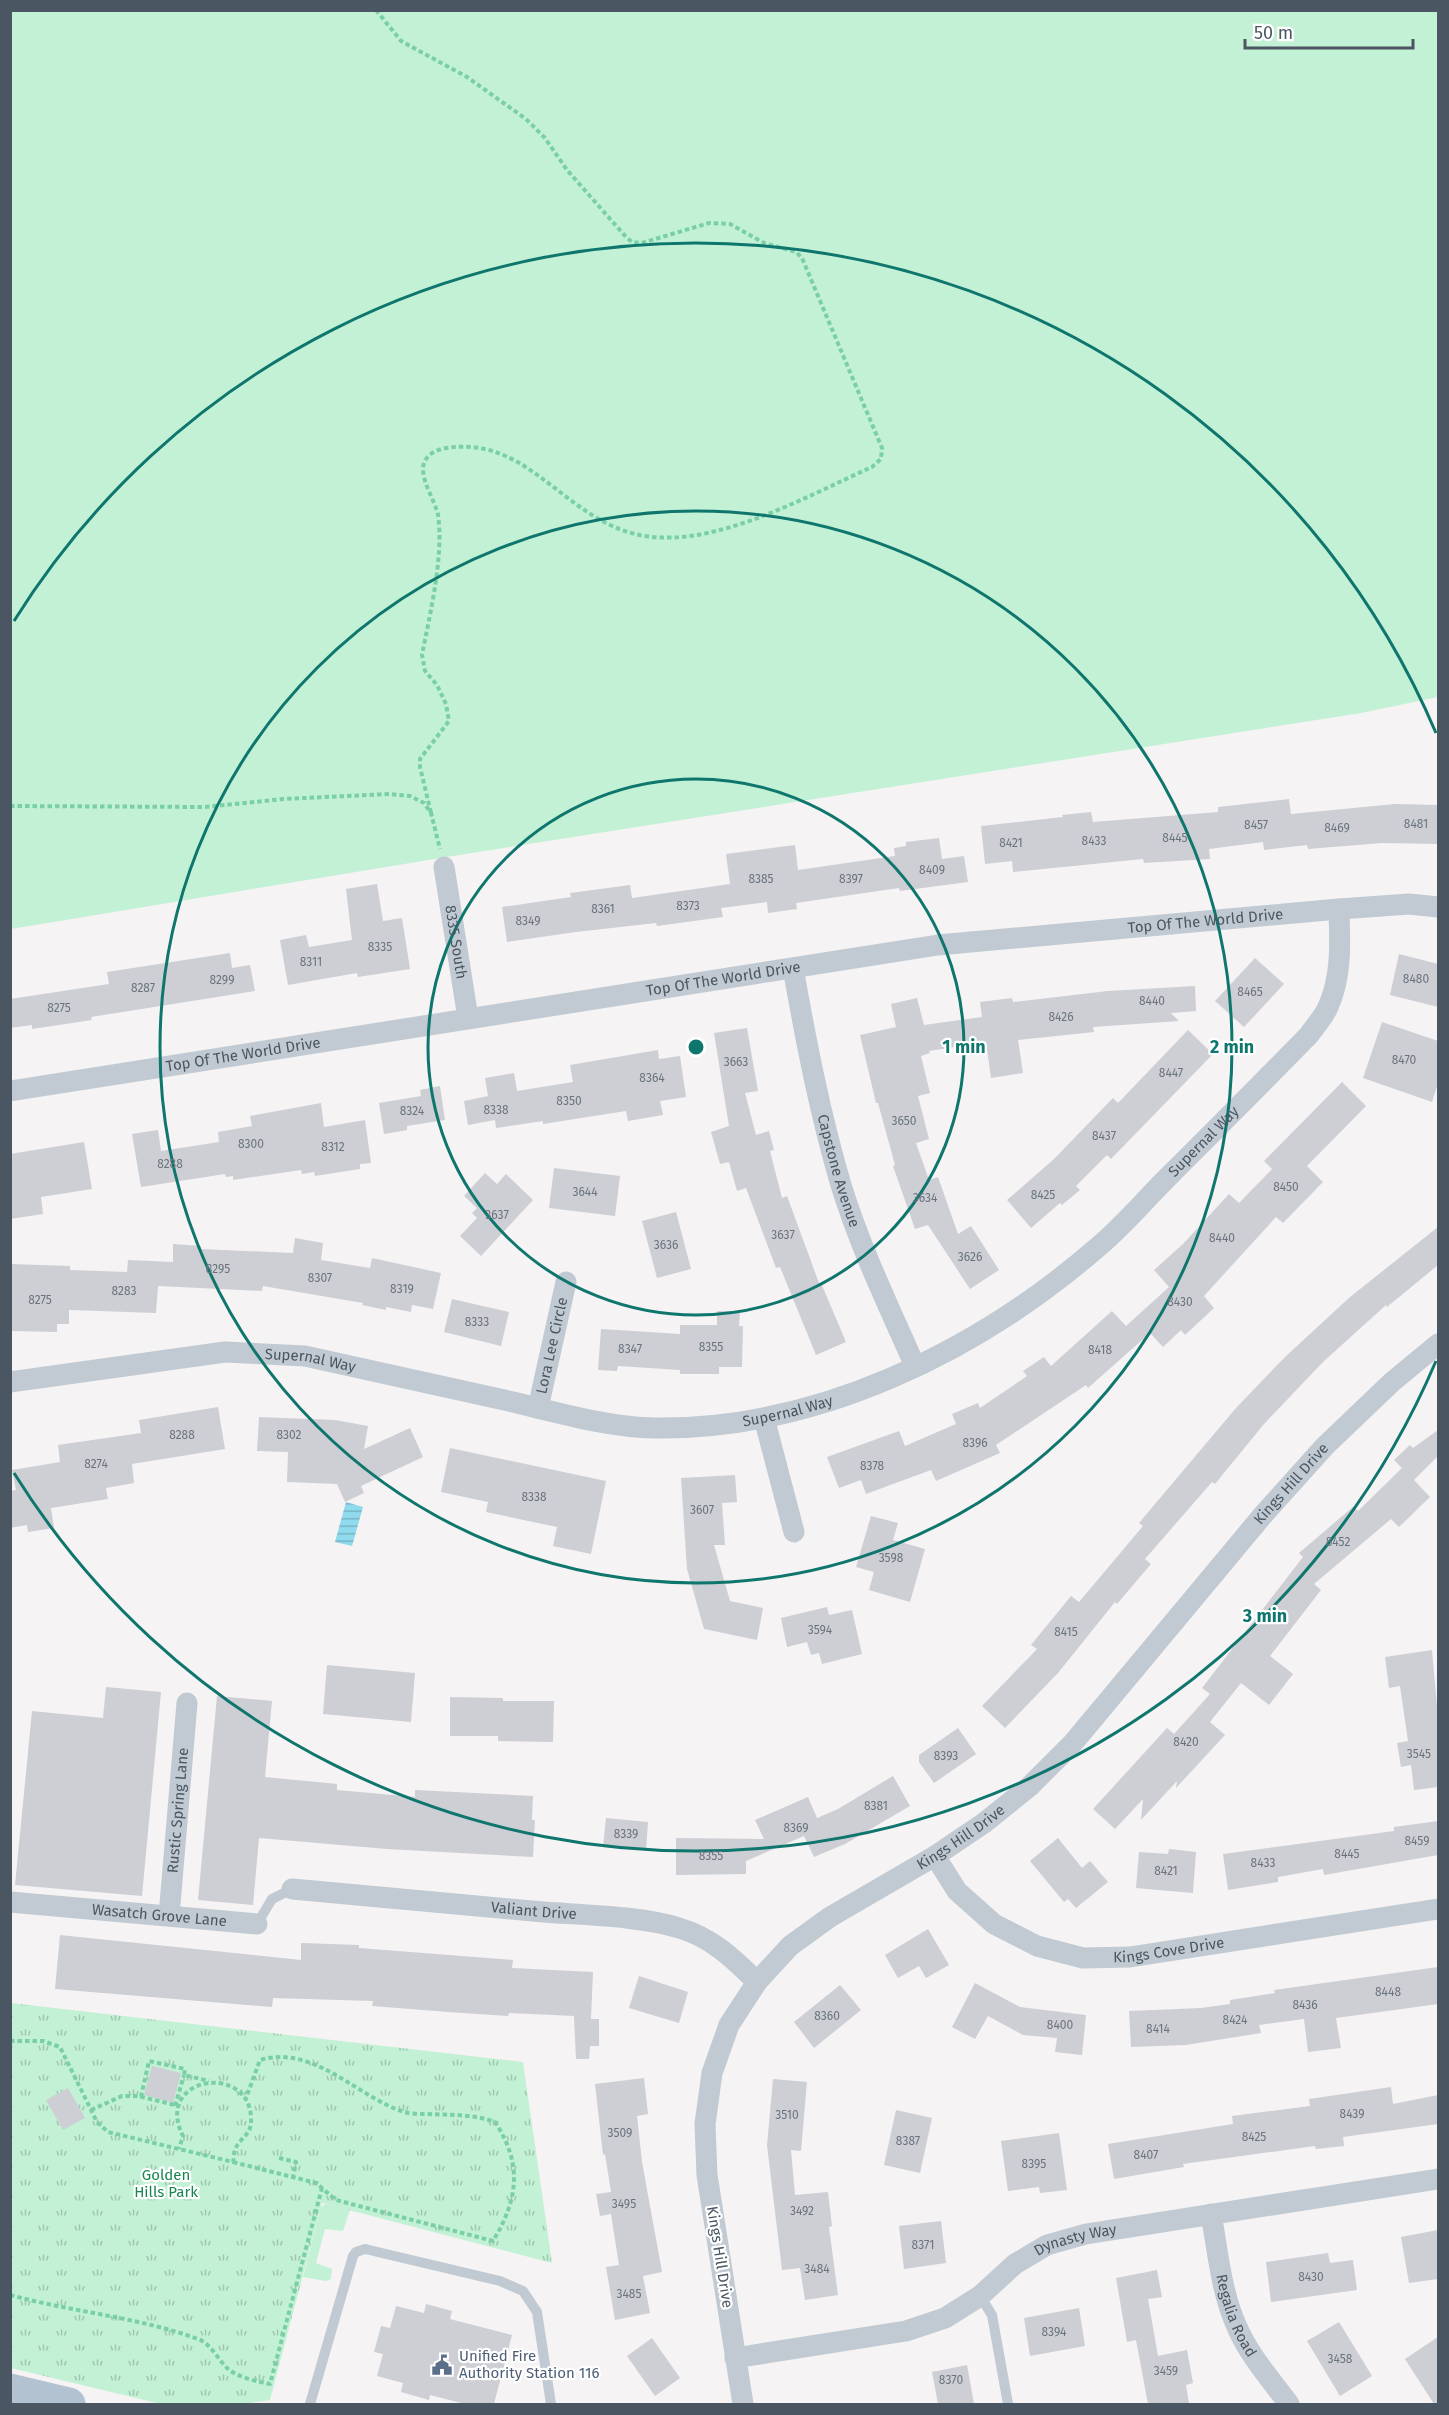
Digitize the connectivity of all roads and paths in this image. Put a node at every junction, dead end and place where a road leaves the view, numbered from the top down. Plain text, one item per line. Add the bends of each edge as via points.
1 (376, 10) edge
2 (10, 806) edge
3 (431, 813) junction
4 (444, 867) joint
5 (1438, 907) edge
6 (1339, 909) junction
7 (793, 968) junction
8 (468, 1018) junction
9 (10, 1091) edge
10 (566, 1282) dead end
11 (1438, 1344) edge
12 (915, 1366) junction
13 (10, 1382) edge
14 (538, 1408) junction
15 (764, 1418) junction
16 (794, 1532) dead end
17 (187, 1703) dead end
18 (936, 1856) junction
19 (292, 1890) joint
20 (10, 1902) edge
21 (1438, 1910) edge
22 (169, 1916) junction
23 (257, 1924) joint
24 (757, 1982) junction
25 (10, 2041) edge
26 (184, 2075) junction
27 (213, 2082) junction
28 (141, 2097) junction
29 (246, 2098) junction
30 (177, 2106) junction
31 (91, 2110) junction
32 (179, 2149) junction
33 (279, 2158) dead end
34 (233, 2162) junction
35 (293, 2177) junction
36 (1438, 2179) edge
37 (322, 2188) junction
38 (1211, 2214) junction
39 (10, 2295) edge
40 (980, 2296) junction
41 (735, 2358) junction
42 (10, 2390) edge
43 (69, 2404) edge
44 (310, 2404) edge
45 (552, 2404) edge
46 (743, 2404) edge
47 (1008, 2404) edge
48 (1289, 2404) edge

1 - 3 path via 401,42 467,77 526,119 632,242 642,243 719,223 796,252 802,258 882,448 881,459 872,467 748,521 671,538 648,538 621,530 565,497 523,464 496,451 467,445 440,449 430,455 424,470 437,512 440,548 422,655 425,671 437,685 449,715 446,727 420,759
2 - 3 path via 205,807 390,794 410,796 424,803
3 - 4 path
4 - 8 street, 8335 South
5 - 6 street, Top Of The World Drive via 1409,904
6 - 7 street, Top Of The World Drive via 938,945
6 - 12 street, Supernal Way via 1341,950 1337,981 1328,1009 1309,1035 1099,1246 981,1333
7 - 8 street, Top Of The World Drive
7 - 12 street, Capstone Avenue via 817,1098 842,1187
8 - 9 street, Top Of The World Drive
10 - 14 street, Lora Lee Circle
11 - 18 street, Kings Hill Drive via 1325,1446 1073,1743 1030,1786
12 - 15 street, Supernal Way via 839,1397
13 - 14 street, Supernal Way via 186,1356 265,1353 305,1356
14 - 15 street, Supernal Way via 652,1428 709,1426
15 - 16 street
17 - 22 street, Rustic Spring Lane
18 - 21 street, Kings Cove Drive via 957,1891 994,1924 1037,1946 1083,1958 1130,1958
18 - 24 street, Kings Hill Drive via 830,1917 790,1946
19 - 23 lane, Wasatch Grove Lane via 272,1899
19 - 24 street, Valiant Drive via 655,1923 706,1938
20 - 22 street, Wasatch Grove Lane
22 - 23 street, Wasatch Grove Lane
24 - 41 street, Kings Hill Drive via 729,2025 712,2073 705,2124 707,2175
25 - 31 path via 43,2041 60,2047
26 - 27 path
26 - 28 path via 185,2069 149,2061
26 - 30 path
27 - 29 path via 229,2085
27 - 30 path via 195,2085
28 - 30 path
28 - 31 path via 122,2096
29 - 34 path via 250,2131 235,2149
29 - 37 path via 260,2060 275,2056 324,2068 406,2113 482,2117 495,2122 501,2131 510,2154 514,2183 511,2205 493,2241 336,2200
30 - 32 path via 177,2126 183,2136
31 - 32 path via 108,2132
32 - 34 path
33 - 35 path via 297,2162
34 - 35 path
35 - 37 path via 316,2182
36 - 38 street, Dynasty Way
37 - 39 path via 270,2384 229,2369 201,2340
38 - 40 street, Dynasty Way via 1086,2234 1047,2245 1015,2264
38 - 48 street, Regalia Road via 1226,2297 1237,2329
40 - 41 street, Dynasty Way via 945,2318 906,2331
40 - 47 lane via 992,2315
41 - 46 street, Kings Hill Drive
42 - 43 main road
44 - 45 lane via 353,2256 365,2249 500,2281 523,2291 537,2312

